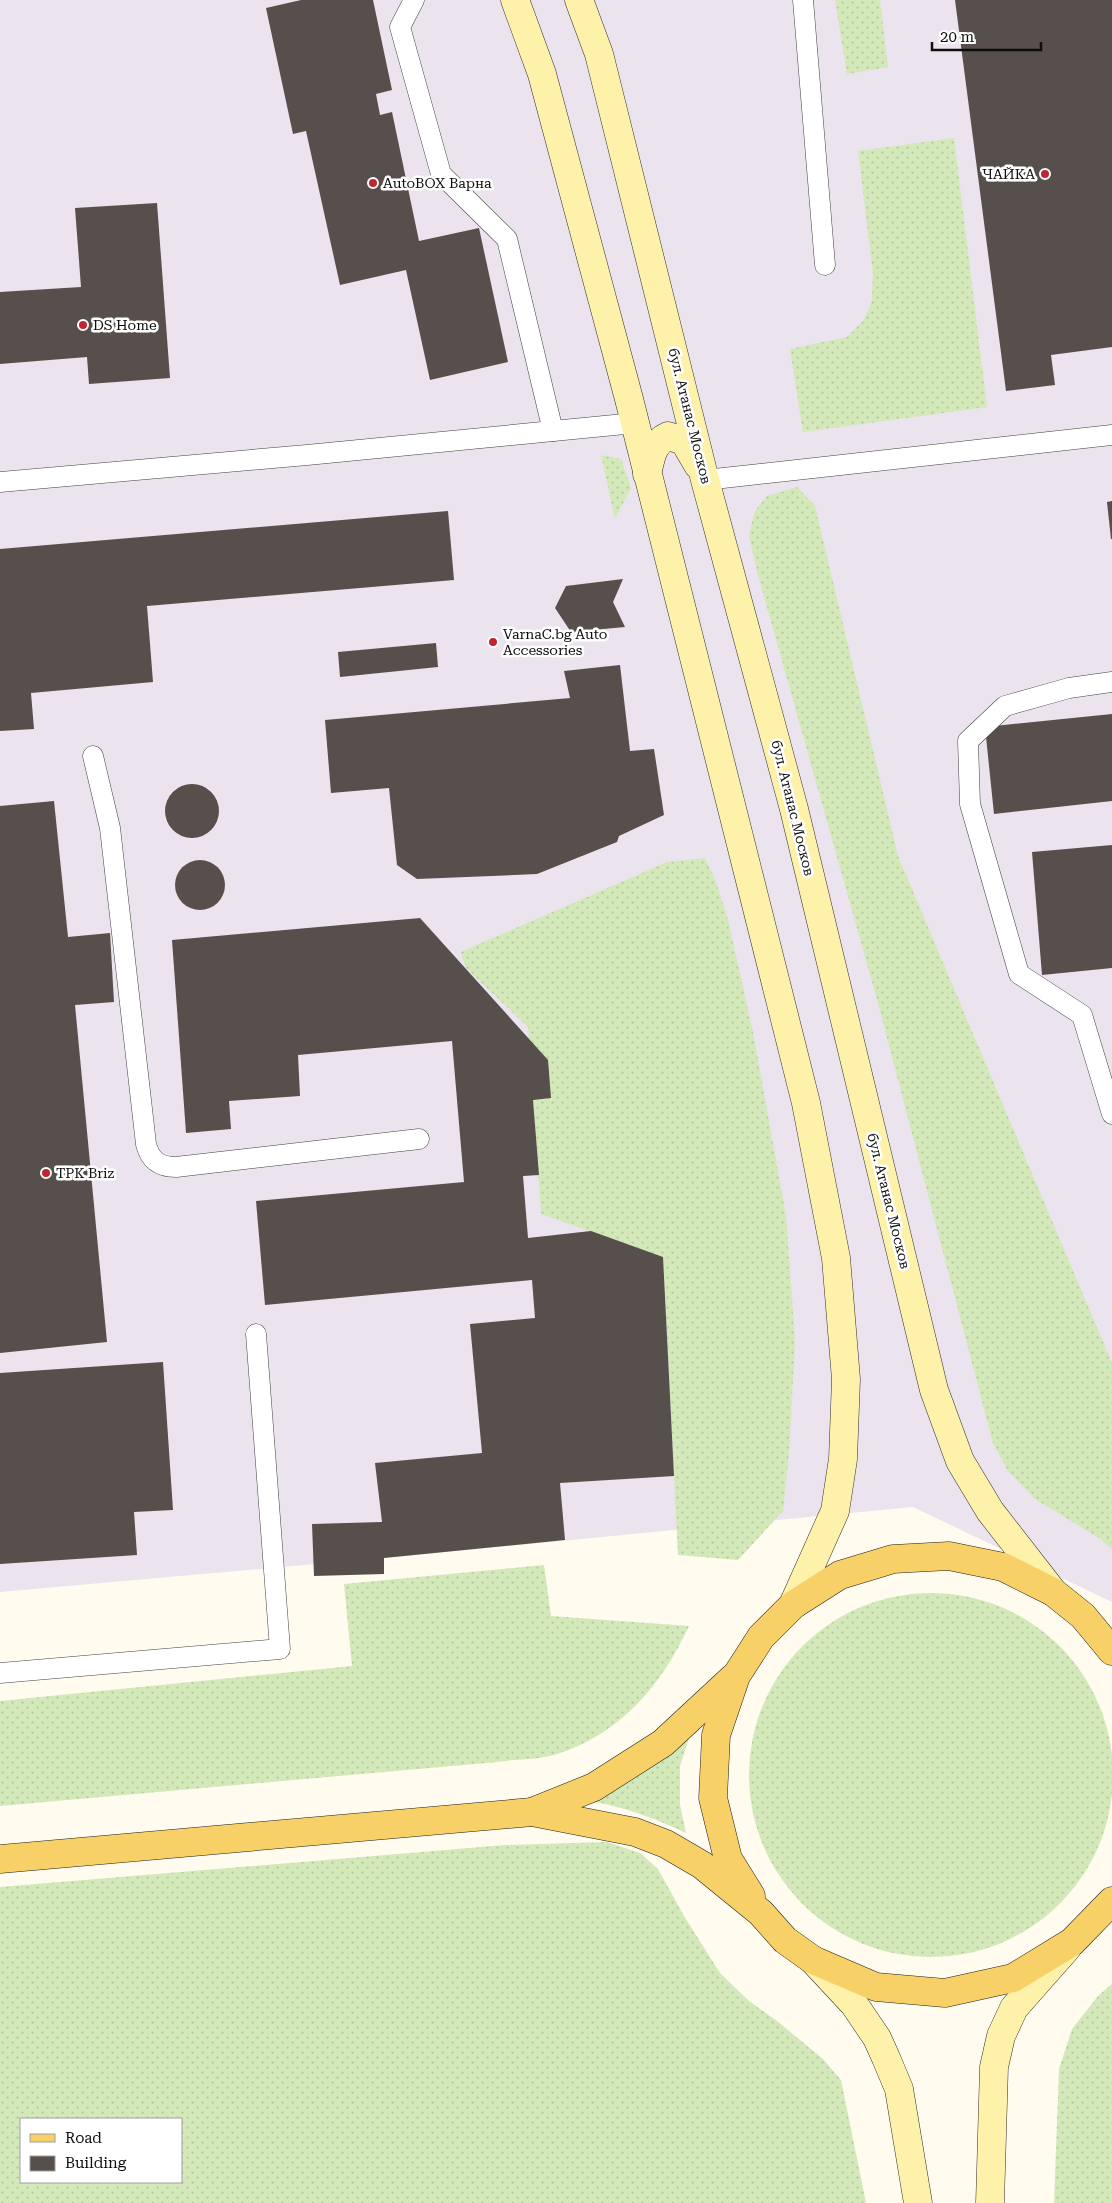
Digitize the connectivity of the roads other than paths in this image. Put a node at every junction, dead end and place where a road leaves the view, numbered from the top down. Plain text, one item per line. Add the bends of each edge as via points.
1 (414, 0) edge
2 (515, 0) edge
3 (579, 0) edge
4 (803, 0) edge
5 (825, 265) dead end
6 (635, 423) junction
7 (553, 431) junction
8 (1112, 435) edge
9 (648, 474) junction
10 (705, 480) junction
11 (0, 482) edge
12 (1112, 682) edge
13 (94, 756) dead end
14 (1112, 1114) edge
15 (419, 1139) dead end
16 (256, 1334) dead end
17 (1053, 1592) junction
18 (793, 1605) junction
19 (1111, 1647) edge
20 (0, 1673) edge
21 (736, 1676) junction
22 (532, 1812) junction
23 (0, 1858) edge
24 (1110, 1901) edge
25 (760, 1913) junction
26 (1072, 1942) junction
27 (813, 1960) junction
28 (918, 2203) edge
29 (990, 2203) edge

1 - 7 lane via 400,27 441,174 507,239
2 - 6 main road via 542,74
3 - 10 main road, бул. Атанас Москов via 599,54
4 - 5 lane
6 - 7 lane
6 - 9 main road
7 - 11 lane
8 - 10 lane
9 - 10 main road via 655,446 668,436 684,441 692,450
9 - 18 main road via 806,1103 836,1258 846,1379 843,1459 835,1511
10 - 17 main road, бул. Атанас Москов via 794,809 934,1390 960,1461 990,1511
12 - 14 lane via 1069,688 1005,706 968,740 970,804 1019,974 1082,1015
13 - 15 lane via 110,828 146,1144 152,1159 159,1164 176,1167
16 - 20 lane via 280,1649
17 - 18 main road via 1003,1567 949,1556 893,1559 840,1576
17 - 19 main road via 1083,1616
18 - 21 main road via 761,1637
21 - 22 main road via 662,1743 594,1787
21 - 25 main road via 716,1735 713,1798 728,1859
22 - 23 main road
22 - 25 main road via 635,1832 666,1844 702,1865
24 - 26 main road
25 - 27 main road via 785,1940
26 - 27 main road via 1013,1978 945,1993 876,1987
26 - 29 main road via 1014,2008 1001,2036 994,2067
27 - 28 main road via 854,2004 886,2058 899,2089

